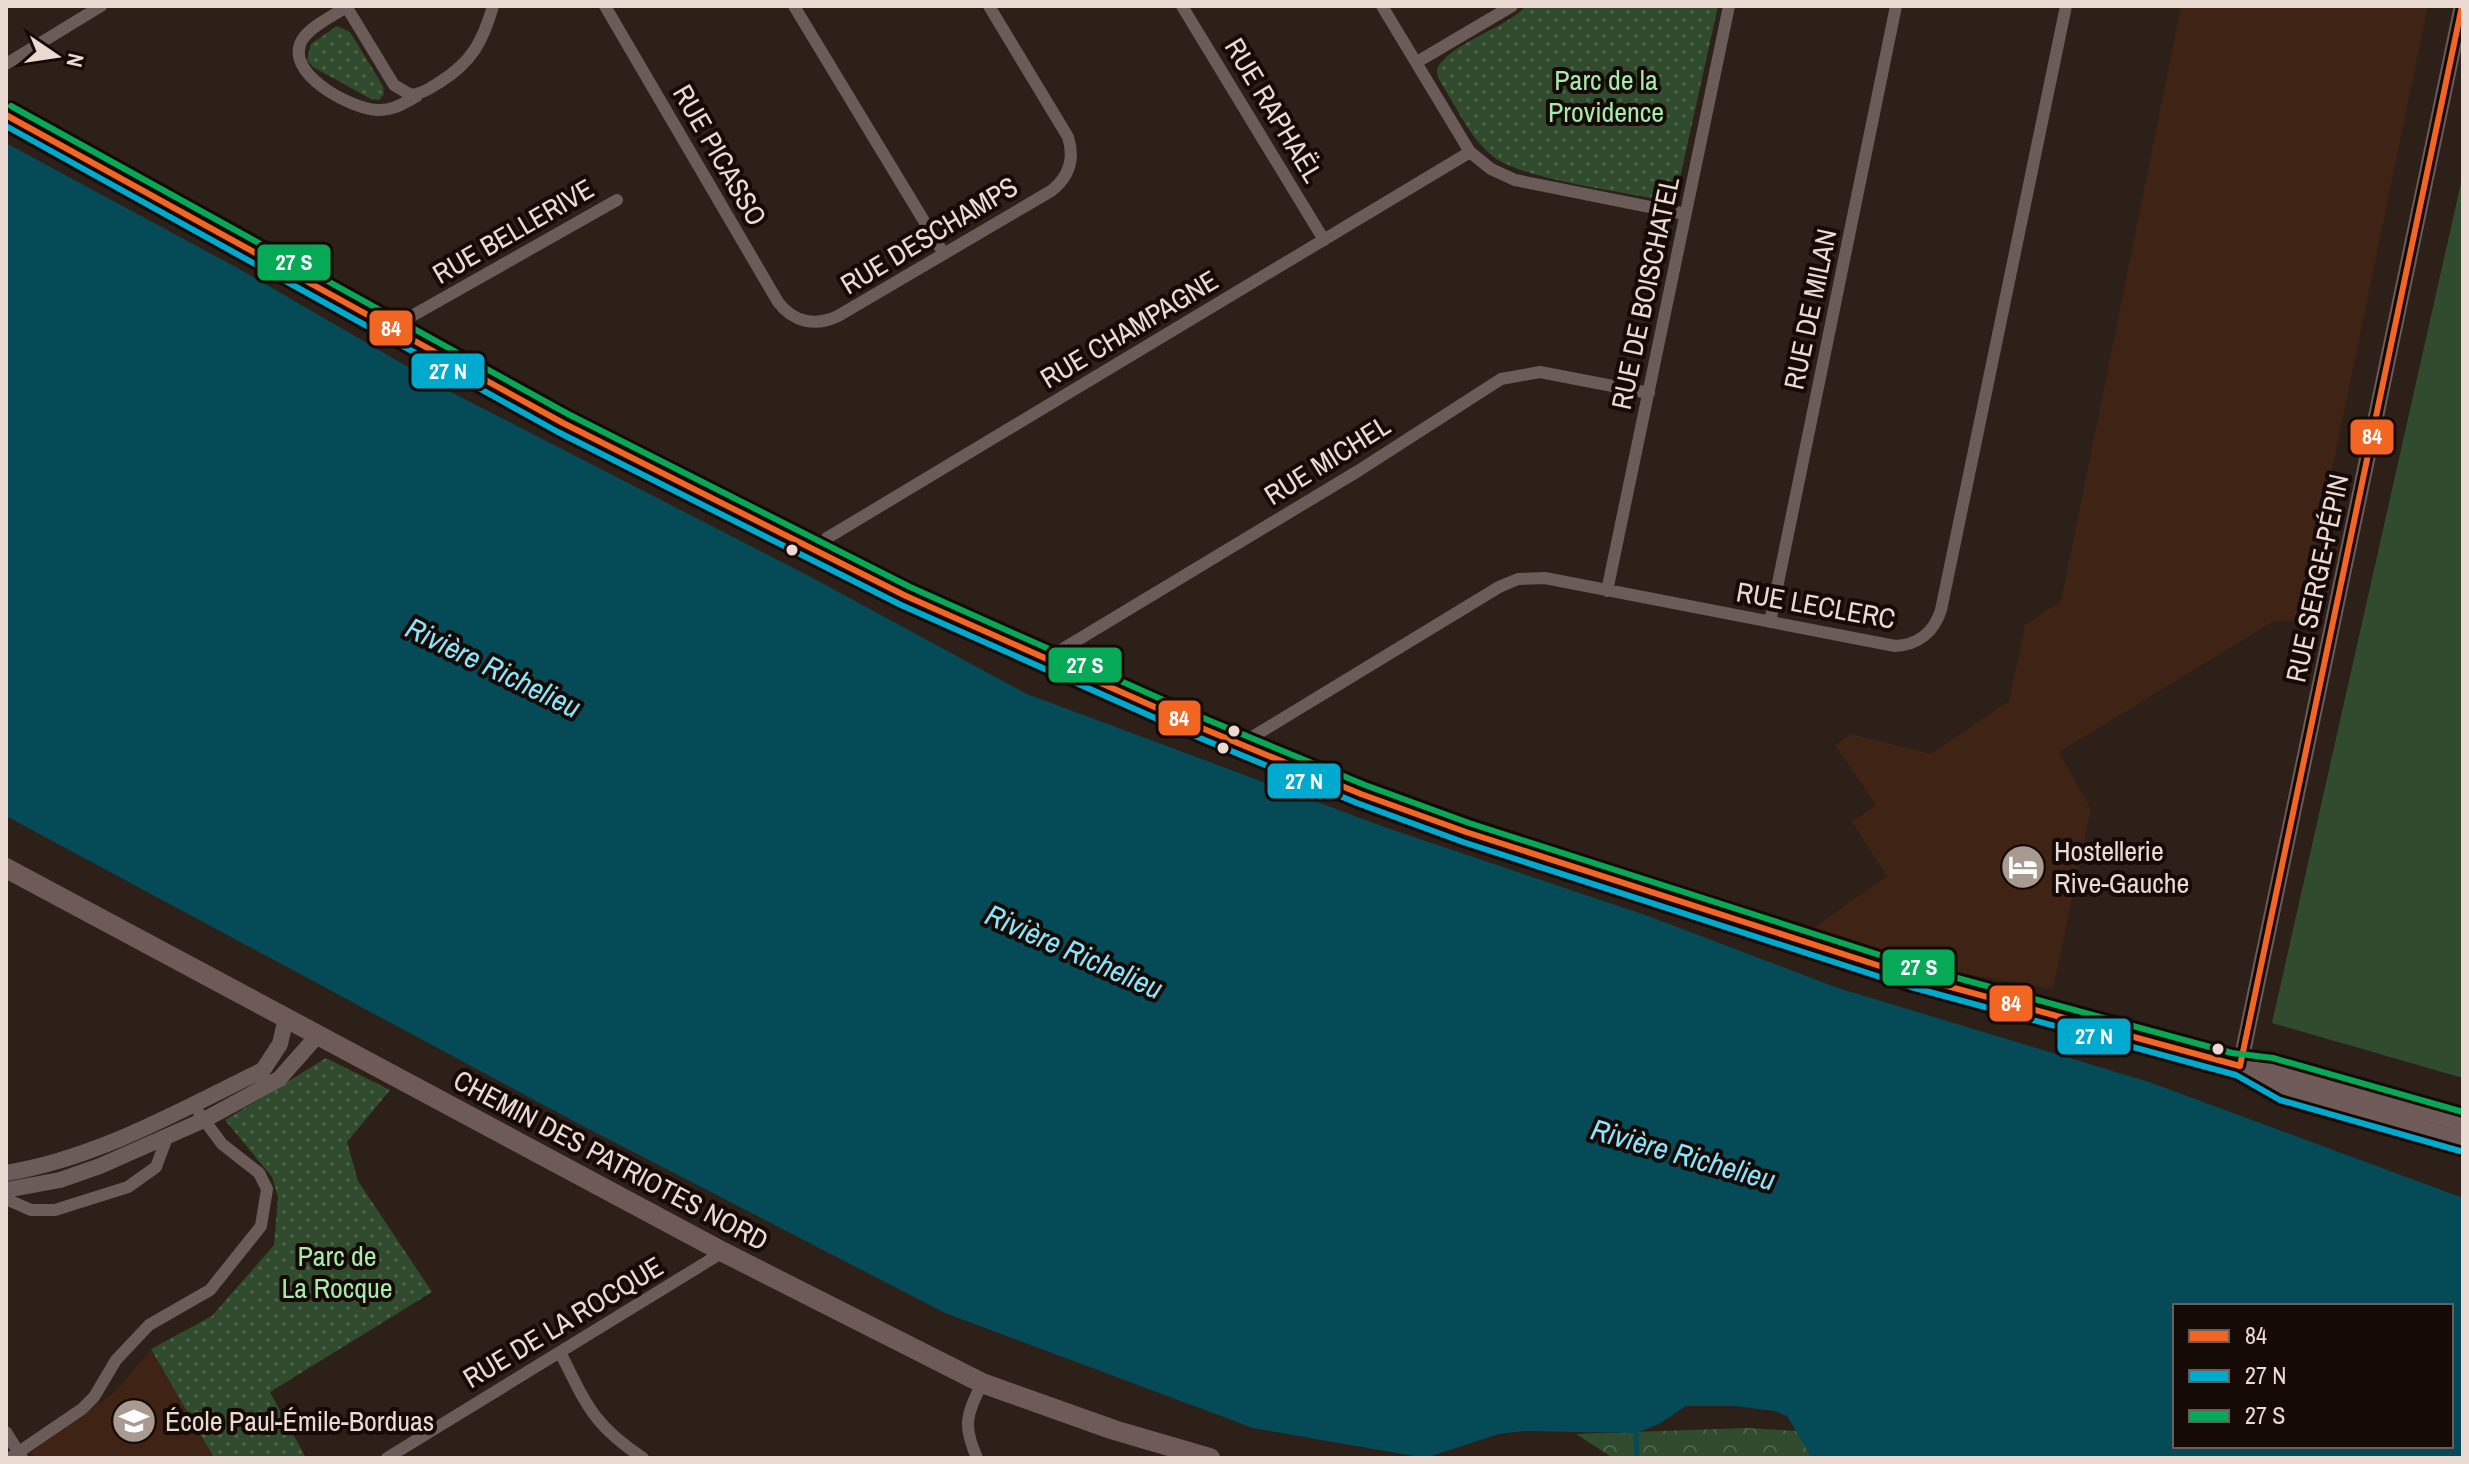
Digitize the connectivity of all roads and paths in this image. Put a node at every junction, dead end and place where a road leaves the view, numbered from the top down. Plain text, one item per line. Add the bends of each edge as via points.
1 (101, 6) edge
2 (346, 6) edge
3 (493, 6) edge
4 (605, 6) edge
5 (794, 6) edge
6 (989, 6) edge
7 (1182, 6) edge
8 (1382, 6) edge
9 (1512, 6) edge
10 (1729, 6) edge
11 (1896, 6) edge
12 (2066, 6) edge
13 (2462, 6) edge
14 (1417, 62) junction
15 (6, 64) edge
16 (423, 92) junction
17 (6, 115) edge
18 (1470, 152) junction
19 (617, 200) dead end
20 (1685, 214) junction
21 (1324, 240) junction
22 (944, 254) junction
23 (802, 321) joint
24 (395, 333) junction
25 (1649, 393) junction
26 (818, 552) junction
27 (1607, 591) junction
28 (1770, 622) junction
29 (1054, 663) junction
30 (1247, 748) junction
31 (6, 868) edge
32 (286, 1018) junction
33 (318, 1035) junction
34 (2240, 1066) junction
35 (194, 1104) junction
36 (204, 1120) junction
37 (2463, 1122) edge
38 (168, 1135) junction
39 (2463, 1141) edge
40 (6, 1173) edge
41 (6, 1190) edge
42 (6, 1199) edge
43 (723, 1252) junction
44 (560, 1352) junction
45 (982, 1383) junction
46 (6, 1432) edge
47 (17, 1456) edge
48 (387, 1458) edge
49 (643, 1458) edge
50 (977, 1458) edge
51 (1210, 1458) edge

1 - 15 street
2 - 16 street via 396,88 411,95
2 - 16 street via 304,37 298,56 305,74 371,109 395,108
3 - 16 street via 471,59
4 - 23 street, RUE PICASSO via 774,296
5 - 22 street
6 - 22 street, RUE DESCHAMPS via 1068,137 1072,156 1051,191
7 - 21 street, RUE RAPHAËL
8 - 14 street
9 - 14 street
10 - 20 street, RUE DE BOISCHATEL
11 - 28 street, RUE DE MILAN
12 - 28 street, RUE LECLERC via 1937,622 1919,640 1895,646
13 - 34 street, RUE SERGE-PÉPIN
14 - 18 street
17 - 24 main road
18 - 20 street via 1515,180
18 - 21 street, RUE CHAMPAGNE
19 - 24 street, RUE BELLERIVE via 403,321
20 - 25 street, RUE DE BOISCHATEL
21 - 26 street, RUE CHAMPAGNE via 827,538
22 - 23 street, RUE DESCHAMPS via 832,319
24 - 26 main road
25 - 27 street, RUE DE BOISCHATEL
25 - 29 street, RUE MICHEL via 1540,372 1501,379 1061,650
26 - 29 main road
27 - 28 street, RUE LECLERC
27 - 30 street, RUE LECLERC via 1538,577 1505,583 1254,736
29 - 30 main road
30 - 34 main road via 1431,821 1873,964
31 - 32 main road, CHEMIN DES PATRIOTES NORD
32 - 33 main road, CHEMIN DES PATRIOTES NORD
32 - 35 street via 280,1044 263,1070
33 - 36 street via 279,1079
33 - 43 main road, CHEMIN DES PATRIOTES NORD
34 - 37 main road via 2270,1068
34 - 39 main road via 2283,1090
35 - 36 street
35 - 40 street via 96,1149
36 - 38 street
36 - 47 street via 222,1144 259,1173 267,1189 261,1226 210,1290 149,1325 116,1360 88,1403
38 - 41 street via 86,1171
38 - 42 street via 156,1167 128,1187 55,1210 31,1210
43 - 44 street, RUE DE LA ROCQUE
43 - 45 main road, CHEMIN DES PATRIOTES NORD
44 - 48 street, RUE DE LA ROCQUE
44 - 49 street via 591,1415 611,1437
45 - 50 street via 966,1423
45 - 51 main road, CHEMIN DES PATRIOTES NORD
46 - 47 street

